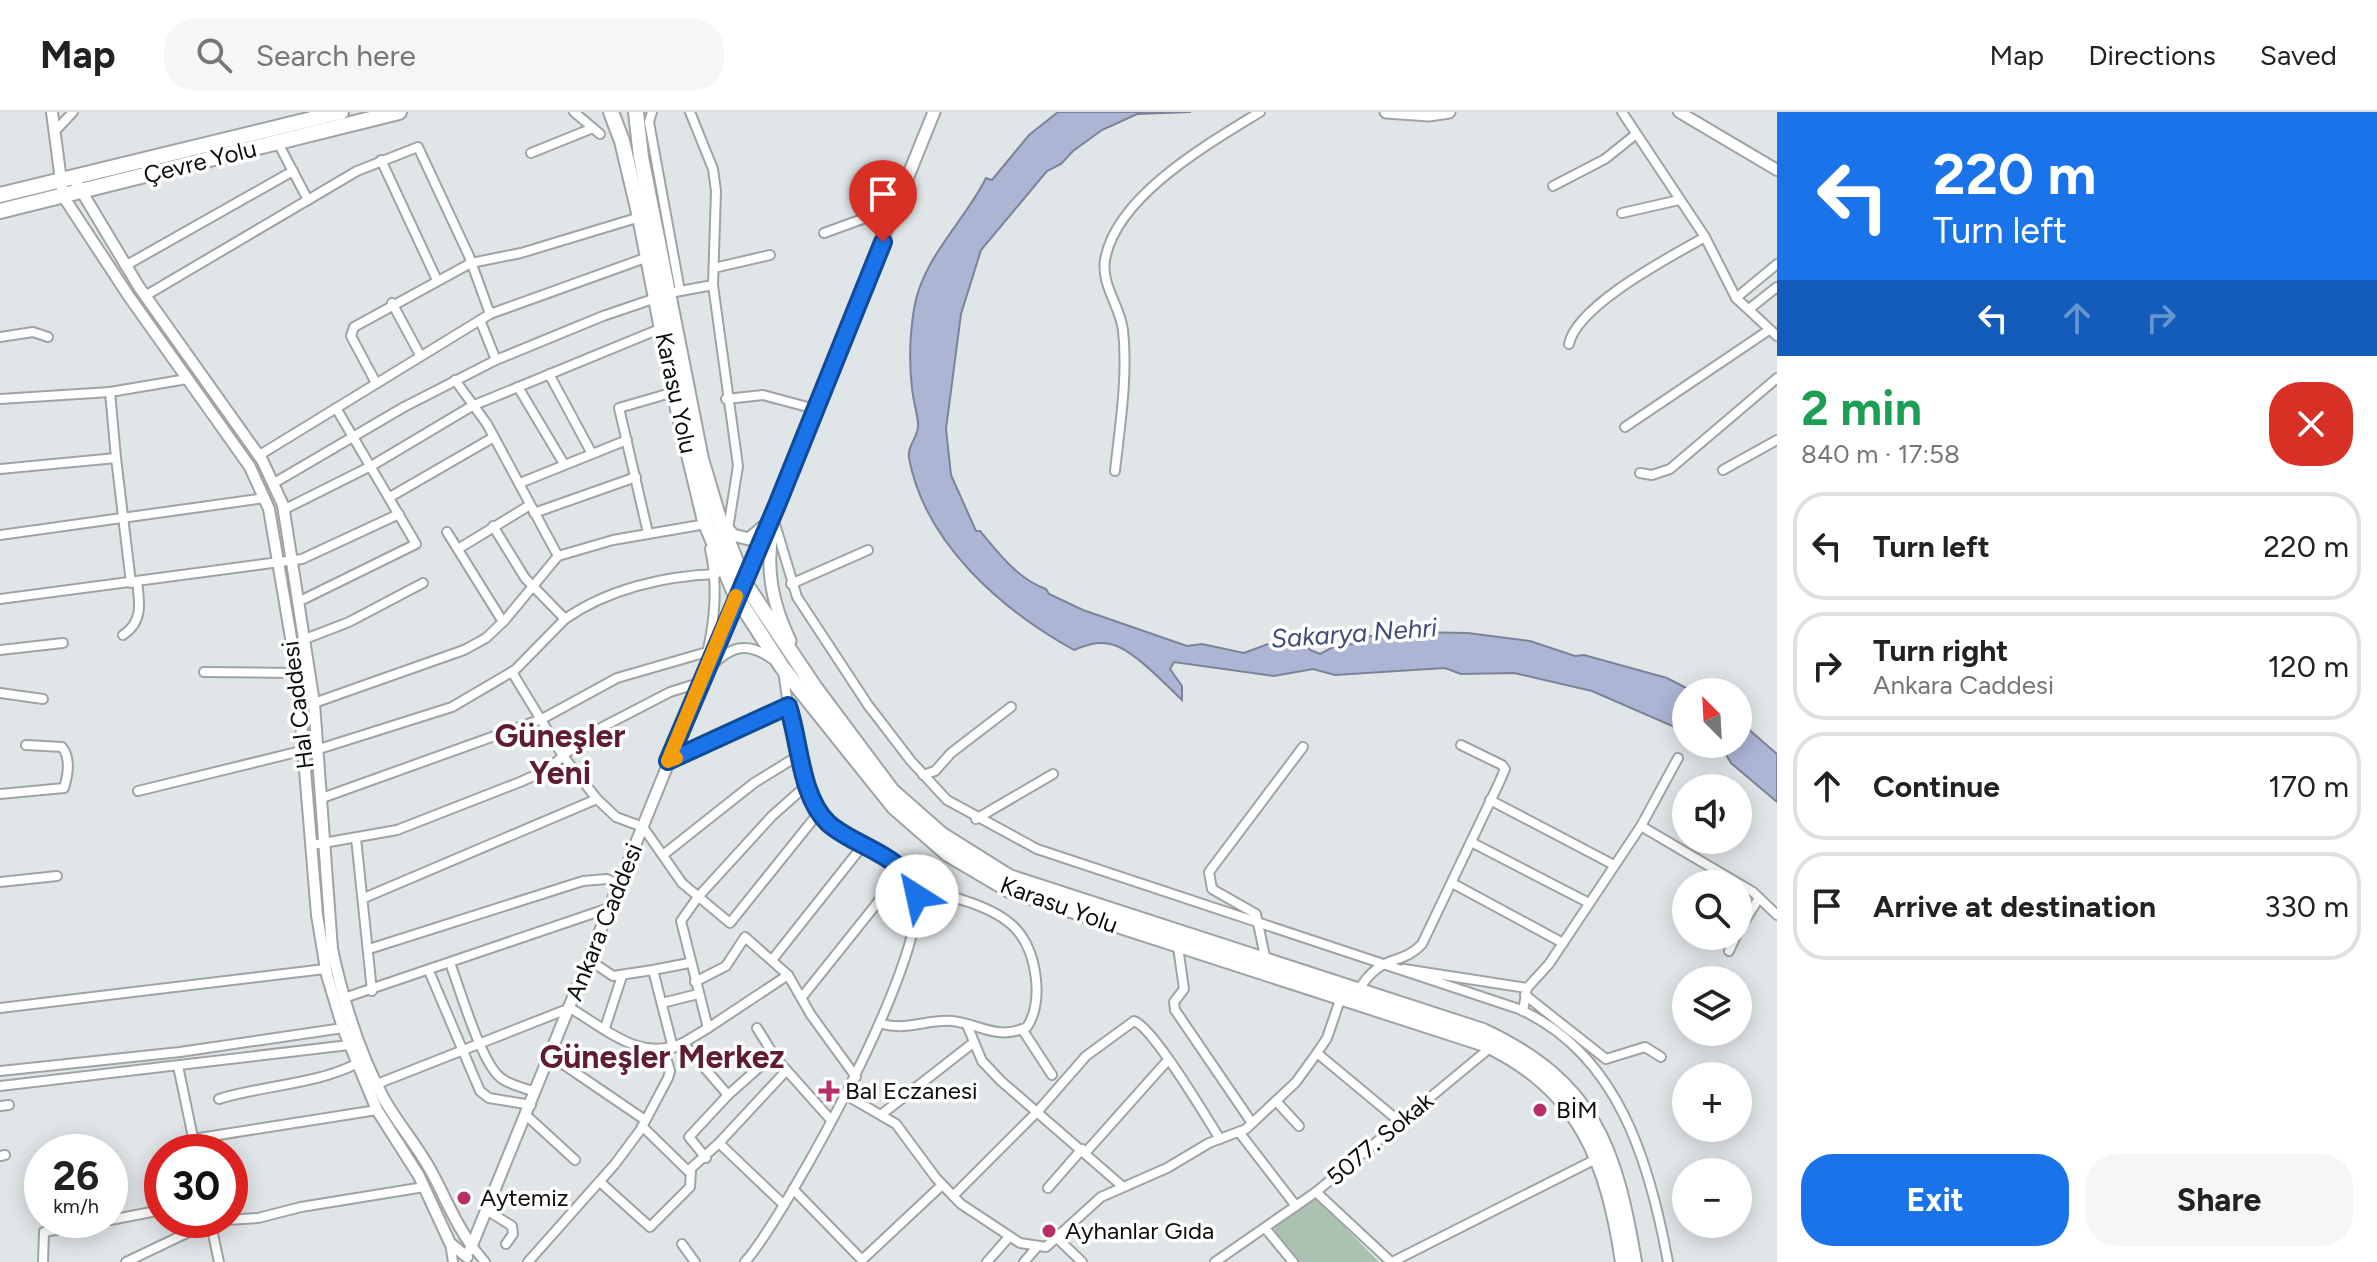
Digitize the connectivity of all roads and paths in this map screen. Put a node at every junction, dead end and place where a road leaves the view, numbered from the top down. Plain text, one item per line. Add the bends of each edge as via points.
1 (52, 112) edge
2 (73, 112) edge
3 (341, 112) edge
4 (399, 112) edge
5 (574, 112) edge
6 (611, 112) edge
7 (636, 112) edge
8 (652, 112) edge
9 (690, 112) edge
10 (934, 112) edge
11 (1260, 112) edge
12 (1386, 112) edge
13 (1449, 112) edge
14 (1622, 112) edge
15 (1679, 112) edge
16 (55, 131) junction
17 (1635, 135) junction
18 (278, 143) junction
19 (531, 153) dead end
20 (381, 160) junction
21 (1777, 170) edge
22 (293, 171) junction
23 (67, 179) junction
24 (1553, 186) dead end
25 (79, 192) junction
26 (0, 195) edge
27 (63, 196) junction
28 (308, 200) junction
29 (1679, 200) junction
30 (1, 212) edge
31 (1622, 213) dead end
32 (894, 214) junction
33 (640, 217) junction
34 (824, 233) dead end
35 (1705, 237) junction
36 (770, 255) dead end
37 (648, 257) junction
38 (471, 263) junction
39 (1777, 264) edge
40 (125, 266) junction
41 (714, 268) junction
42 (437, 280) junction
43 (713, 285) junction
44 (1777, 287) edge
45 (669, 294) junction
46 (145, 296) junction
47 (1736, 298) junction
48 (392, 303) junction
49 (1749, 309) junction
50 (490, 314) junction
51 (480, 320) junction
52 (662, 328) junction
53 (1773, 333) edge
54 (0, 337) edge
55 (48, 337) dead end
56 (1569, 344) dead end
57 (420, 355) junction
58 (496, 360) junction
59 (549, 374) junction
60 (1777, 378) edge
61 (187, 379) junction
62 (455, 380) junction
63 (376, 383) junction
64 (518, 387) junction
65 (110, 392) junction
66 (674, 392) junction
67 (0, 399) edge
68 (726, 399) junction
69 (472, 406) junction
70 (336, 408) junction
71 (815, 409) junction
72 (1625, 427) dead end
73 (354, 437) junction
74 (494, 437) junction
75 (627, 440) junction
76 (1777, 440) edge
77 (591, 452) junction
78 (258, 456) junction
79 (116, 458) junction
80 (564, 464) junction
81 (373, 465) junction
82 (0, 469) edge
83 (1723, 470) dead end
84 (1115, 471) dead end
85 (1640, 473) dead end
86 (636, 477) junction
87 (274, 483) junction
88 (520, 483) junction
89 (390, 497) junction
90 (265, 498) junction
91 (777, 505) junction
92 (532, 509) junction
93 (283, 510) junction
94 (399, 514) junction
95 (122, 518) junction
96 (711, 519) junction
97 (774, 522) junction
98 (493, 526) junction
99 (728, 529) junction
100 (447, 532) dead end
101 (648, 533) junction
102 (0, 535) edge
103 (458, 549) junction
104 (868, 550) dead end
105 (558, 556) junction
106 (292, 561) junction
107 (278, 563) junction
108 (716, 574) junction
109 (134, 582) junction
110 (744, 582) junction
111 (423, 583) dead end
112 (791, 584) junction
113 (533, 586) junction
114 (736, 596) junction
115 (0, 599) edge
116 (298, 602) junction
117 (565, 619) junction
118 (503, 622) junction
119 (123, 635) dead end
120 (305, 639) junction
121 (63, 643) dead end
122 (0, 650) edge
123 (707, 652) junction
124 (782, 667) junction
125 (204, 672) dead end
126 (512, 672) junction
127 (297, 673) junction
128 (701, 679) junction
129 (815, 688) junction
130 (0, 693) edge
131 (43, 699) dead end
132 (314, 703) junction
133 (788, 706) junction
134 (1011, 707) dead end
135 (542, 719) junction
136 (26, 745) dead end
137 (1461, 745) dead end
138 (1303, 747) dead end
139 (319, 749) junction
140 (305, 750) junction
141 (801, 754) junction
142 (563, 756) junction
143 (1678, 758) dead end
144 (668, 761) junction
145 (1053, 774) dead end
146 (923, 775) junction
147 (808, 784) junction
148 (138, 791) dead end
149 (0, 794) edge
150 (322, 798) junction
151 (597, 799) junction
152 (1490, 800) junction
153 (820, 811) junction
154 (976, 819) junction
155 (1641, 826) junction
156 (643, 827) junction
157 (356, 838) junction
158 (1471, 842) junction
159 (325, 844) junction
160 (864, 844) junction
161 (312, 845) junction
162 (663, 855) junction
163 (1614, 865) junction
164 (899, 866) junction
165 (57, 876) dead end
166 (0, 882) edge
167 (1452, 883) junction
168 (619, 885) junction
169 (915, 886) junction
170 (698, 897) junction
171 (364, 898) junction
172 (1759, 898) junction
173 (1589, 903) junction
174 (609, 908) junction
175 (1752, 909) edge
176 (1777, 915) edge
177 (1258, 921) junction
178 (1563, 943) junction
179 (1178, 947) junction
180 (369, 949) junction
181 (588, 959) junction
182 (772, 960) junction
183 (1266, 961) junction
184 (450, 963) junction
185 (689, 963) junction
186 (1378, 965) junction
187 (325, 969) junction
188 (1391, 969) junction
189 (653, 970) junction
190 (429, 971) junction
191 (788, 975) junction
192 (622, 976) junction
193 (695, 982) junction
194 (372, 991) junction
195 (1358, 991) junction
196 (1526, 992) junction
197 (698, 994) junction
198 (802, 997) junction
199 (1341, 997) junction
200 (344, 998) junction
201 (662, 1003) junction
202 (0, 1008) edge
203 (570, 1008) junction
204 (1523, 1011) junction
205 (882, 1024) junction
206 (967, 1025) junction
207 (343, 1028) junction
208 (605, 1028) junction
209 (708, 1028) junction
210 (757, 1028) dead end
211 (1022, 1029) junction
212 (683, 1043) junction
213 (973, 1043) junction
214 (349, 1045) junction
215 (480, 1045) junction
216 (1491, 1047) junction
217 (668, 1049) junction
218 (462, 1052) junction
219 (1317, 1053) junction
220 (551, 1056) junction
221 (775, 1057) junction
222 (1661, 1057) dead end
223 (1168, 1060) junction
224 (356, 1064) junction
225 (178, 1066) junction
226 (0, 1071) edge
227 (786, 1071) junction
228 (1052, 1075) dead end
229 (856, 1077) junction
230 (377, 1084) junction
231 (0, 1086) edge
232 (535, 1092) junction
233 (728, 1095) junction
234 (846, 1095) junction
235 (219, 1099) dead end
236 (1276, 1101) junction
237 (377, 1110) junction
238 (529, 1111) junction
239 (1038, 1111) junction
240 (882, 1114) junction
241 (831, 1120) junction
242 (1400, 1122) junction
243 (644, 1123) junction
244 (1252, 1123) junction
245 (1299, 1126) dead end
246 (1239, 1132) junction
247 (192, 1134) edge
248 (225, 1134) edge
249 (1220, 1139) junction
250 (719, 1143) junction
251 (1084, 1150) junction
252 (1599, 1157) junction
253 (706, 1158) junction
254 (575, 1160) dead end
255 (691, 1171) junction
256 (600, 1182) junction
257 (942, 1185) junction
258 (1122, 1186) junction
259 (424, 1187) junction
260 (1048, 1188) dead end
261 (793, 1189) junction
262 (1316, 1192) junction
263 (953, 1196) junction
264 (784, 1205) junction
265 (1296, 1206) junction
266 (488, 1211) junction
267 (248, 1219) edge
268 (1265, 1228) junction
269 (1009, 1237) junction
270 (1056, 1237) junction
271 (44, 1238) edge
272 (175, 1238) edge
273 (214, 1238) edge
274 (450, 1243) junction
275 (506, 1244) dead end
276 (682, 1244) dead end
277 (472, 1246) junction
278 (1037, 1247) junction
279 (466, 1260) edge
280 (43, 1262) edge
281 (126, 1262) edge
282 (219, 1262) edge
283 (453, 1262) edge
284 (485, 1262) edge
285 (528, 1262) edge
286 (695, 1262) edge
287 (745, 1262) edge
288 (987, 1262) edge
289 (1024, 1262) edge
290 (1082, 1262) edge
291 (1215, 1262) edge
292 (1293, 1262) edge
293 (1391, 1262) edge
294 (1623, 1262) edge
295 (1634, 1262) edge
296 (1668, 1262) edge

1 - 16 street
2 - 16 street
3 - 23 highway, Çevre Yolu
4 - 18 highway, Çevre Yolu
5 - 19 street via 597,131
6 - 33 highway, Karasu Yolu
7 - 45 highway, Karasu Yolu
8 - 45 street
9 - 41 street via 715,180
10 - 32 main road
11 - 84 street via 1152,188 1120,223 1109,245 1105,278 1123,332
12 - 13 main road
14 - 17 street
15 - 21 street
16 - 23 street
17 - 24 street via 1605,159
17 - 29 street
18 - 22 street
18 - 25 highway, Çevre Yolu
20 - 28 street
20 - 38 street via 418,147
20 - 42 street
22 - 28 street
22 - 40 street
23 - 25 street, Hal Caddesi
23 - 26 highway, Çevre Yolu
23 - 27 street, Hal Caddesi
25 - 27 highway, Çevre Yolu
25 - 40 street, Hal Caddesi
27 - 30 highway, Çevre Yolu
27 - 61 street, Hal Caddesi
28 - 46 street
29 - 31 street
29 - 35 street
32 - 34 street via 879,213
32 - 71 main road
33 - 37 highway, Karasu Yolu
33 - 38 street
35 - 47 street
35 - 56 street via 1593,307
36 - 41 street
37 - 45 highway, Karasu Yolu
37 - 50 street
38 - 42 street
38 - 50 street
39 - 47 street
40 - 46 street, Hal Caddesi
41 - 43 street
42 - 48 street
43 - 45 street
43 - 68 street
44 - 49 street
45 - 52 highway, Karasu Yolu
45 - 58 street
45 - 96 highway, Karasu Yolu
46 - 78 street, Hal Caddesi
47 - 49 street
48 - 57 street
48 - 63 street via 354,327 351,336
49 - 53 street
50 - 51 street
51 - 57 street
51 - 58 street
52 - 59 street
52 - 66 highway, Karasu Yolu
53 - 72 street
54 - 55 street via 33,332
57 - 63 street
58 - 62 street
59 - 64 street
59 - 77 street
60 - 85 street via 1670,469
61 - 65 street
61 - 90 street, Hal Caddesi via 250,467
62 - 69 street
62 - 73 street
63 - 70 street
64 - 69 street
64 - 80 street
65 - 67 street
65 - 79 street
66 - 75 street via 619,408
66 - 96 highway, Karasu Yolu
68 - 71 street via 763,395
68 - 99 street via 738,466
69 - 74 street
69 - 81 street
70 - 73 street
70 - 78 street
71 - 91 main road
73 - 81 street
73 - 87 street
74 - 88 street
74 - 89 street
75 - 77 street
75 - 86 street
76 - 83 street
77 - 80 street
78 - 87 street, Hal Caddesi
79 - 82 street
79 - 95 street
80 - 88 street
81 - 89 street
81 - 93 street
86 - 92 street
86 - 101 street
87 - 93 street, Hal Caddesi
88 - 92 street
89 - 94 street
90 - 95 street
90 - 107 street, Hal Caddesi
91 - 97 main road
91 - 99 main road via 756,536 740,537
91 - 110 main road
92 - 98 street
92 - 105 street
93 - 106 street, Hal Caddesi
94 - 106 street
94 - 116 street via 416,544
95 - 102 street
95 - 109 street
96 - 99 main road
96 - 101 street
96 - 108 street
96 - 110 highway, Karasu Yolu
96 - 114 highway, Karasu Yolu
97 - 112 street
97 - 129 main road via 767,561 774,602
98 - 103 street
98 - 113 street
100 - 103 street
101 - 105 street
103 - 118 street
104 - 112 street
105 - 113 street
106 - 107 street
106 - 116 street, Hal Caddesi
107 - 109 street
107 - 127 street, Hal Caddesi
108 - 117 street via 629,588
108 - 123 street via 715,619
109 - 115 street
109 - 119 street via 139,615
110 - 114 street, Ankara Caddesi
110 - 129 highway, Karasu Yolu
111 - 120 street
112 - 146 street via 868,705
113 - 117 street
113 - 118 street
114 - 124 highway, Karasu Yolu
114 - 128 street, Ankara Caddesi
116 - 120 street, Hal Caddesi
117 - 126 street
118 - 132 street via 464,650
120 - 132 street, Hal Caddesi
121 - 122 street
123 - 128 street
123 - 135 street via 617,678
124 - 128 street via 759,649 740,645 723,653
124 - 133 street
124 - 179 highway, Karasu Yolu via 894,807 948,854 1009,890
125 - 127 street
126 - 135 street
126 - 139 street via 452,707
127 - 140 street, Hal Caddesi
128 - 142 street via 587,735
128 - 144 street, Ankara Caddesi
129 - 183 highway, Karasu Yolu via 892,791 973,856 1035,887
130 - 131 street
132 - 139 street, Hal Caddesi
133 - 141 street
133 - 144 street
134 - 146 street via 935,771
135 - 142 street
135 - 150 street
136 - 149 street via 62,747 64,788
137 - 152 street via 1504,768
138 - 177 street via 1209,872 1212,889 1256,914
139 - 150 street, Hal Caddesi
140 - 148 street
140 - 161 street, Hal Caddesi
141 - 147 street
141 - 162 street via 754,783
142 - 151 street
142 - 157 street via 520,782 397,830
143 - 155 street
144 - 156 street, Ankara Caddesi
145 - 154 street
146 - 154 street
147 - 153 street
147 - 170 street
150 - 159 street, Hal Caddesi
151 - 156 street via 616,817
151 - 171 street
152 - 158 street
152 - 163 street
153 - 160 street
153 - 170 street via 730,923
154 - 177 street via 1037,849
155 - 163 street
155 - 172 street
156 - 162 street
156 - 168 street, Ankara Caddesi
157 - 159 street
157 - 171 street
158 - 167 street
158 - 173 street
159 - 161 street
159 - 200 street, Hal Caddesi via 332,949
160 - 164 street
160 - 182 street
161 - 187 street, Hal Caddesi
162 - 170 street
163 - 173 street
164 - 169 street
164 - 198 street via 878,902
165 - 166 street
167 - 178 street
167 - 186 street via 1420,947
168 - 174 street, Ankara Caddesi
168 - 180 street via 607,879 583,881
169 - 205 street via 913,935
169 - 211 street via 923,893 991,912 1015,928 1035,978 1036,1003
170 - 185 street via 682,917
171 - 180 street
172 - 175 street
172 - 176 street
173 - 178 street
174 - 181 street, Ankara Caddesi
174 - 184 street
177 - 183 street
177 - 186 street
178 - 196 street
179 - 199 highway, Karasu Yolu
179 - 244 street via 1184,989 1174,1002 1175,1010
180 - 194 street
181 - 192 street via 613,976
181 - 203 street, Ankara Caddesi
182 - 191 street
182 - 193 street via 745,937 726,966
183 - 195 highway, Karasu Yolu
184 - 190 street
184 - 215 street
185 - 189 street
185 - 193 street
186 - 188 street
186 - 195 street
187 - 202 street
187 - 207 street, Hal Caddesi
188 - 196 street via 1423,969
188 - 204 street
189 - 192 street
189 - 201 street
190 - 194 street
190 - 218 street
191 - 198 street
191 - 209 street
192 - 208 street
193 - 197 street
194 - 200 street
195 - 295 highway, Karasu Yolu via 1509,1043 1572,1093 1617,1171
196 - 204 street
196 - 222 street via 1606,1059 1645,1047
197 - 201 street
197 - 209 street
198 - 229 street
199 - 216 highway, Karasu Yolu
199 - 219 street
200 - 230 street, Hal Caddesi
201 - 217 street
203 - 208 street
203 - 215 street
203 - 220 street, Ankara Caddesi
204 - 296 street via 1579,1051 1619,1104 1651,1180
205 - 206 street via 898,1029 947,1021
205 - 229 street
206 - 211 street via 992,1034
206 - 213 street
207 - 214 street, Hal Caddesi
207 - 226 street
208 - 217 street via 645,1051
209 - 212 street
210 - 221 street
211 - 228 street
212 - 217 street
212 - 233 street
213 - 239 street via 1001,1081
213 - 240 street
214 - 224 street, Hal Caddesi
214 - 225 street
215 - 218 street
215 - 232 street via 502,1080
216 - 242 street, 5077. Sokak
216 - 252 highway, Karasu Yolu via 1555,1089
217 - 243 street via 670,1071
218 - 230 street
218 - 238 street via 480,1091
219 - 236 street
219 - 242 street
220 - 232 street, Ankara Caddesi
220 - 243 street
221 - 227 street
221 - 233 street
223 - 239 street via 1142,1024 1134,1021 1086,1056
223 - 249 street
223 - 251 street
224 - 235 street via 326,1077
224 - 237 street, Hal Caddesi
225 - 231 street
225 - 247 street
227 - 241 street
227 - 250 street
229 - 234 street
230 - 277 street, Hal Caddesi
232 - 238 street, Ankara Caddesi
233 - 253 street via 689,1137
234 - 240 street
234 - 241 street
236 - 244 street
236 - 245 street
237 - 248 street
237 - 259 street, Hal Caddesi
238 - 254 street
238 - 266 street, Ankara Caddesi
239 - 251 street
239 - 263 street
240 - 257 street via 896,1124
241 - 261 street
242 - 262 street, 5077. Sokak
243 - 255 street
243 - 256 street
244 - 246 street
246 - 249 street
246 - 265 street
249 - 258 street
250 - 253 street
250 - 264 street
251 - 258 street
251 - 260 street
252 - 293 street
252 - 294 highway, Karasu Yolu
253 - 255 street
255 - 256 street via 690,1187 650,1227
256 - 285 street
257 - 261 street via 862,1260
257 - 263 street
258 - 270 street via 1101,1197
259 - 267 street
259 - 274 street, Hal Caddesi
261 - 264 street
262 - 265 street, 5077. Sokak
262 - 293 street
263 - 269 street
264 - 287 street
265 - 268 street, 5077. Sokak
266 - 275 street via 512,1226
266 - 277 street, Ankara Caddesi
268 - 291 street, 5077. Sokak
268 - 292 street
269 - 278 street
269 - 288 street
270 - 278 street via 1046,1247
270 - 290 street
271 - 280 street
272 - 281 street
273 - 282 street
274 - 279 street, Hal Caddesi
274 - 283 street
276 - 286 street
277 - 279 street, Ankara Caddesi
277 - 284 street
278 - 289 street
279 - 284 street

